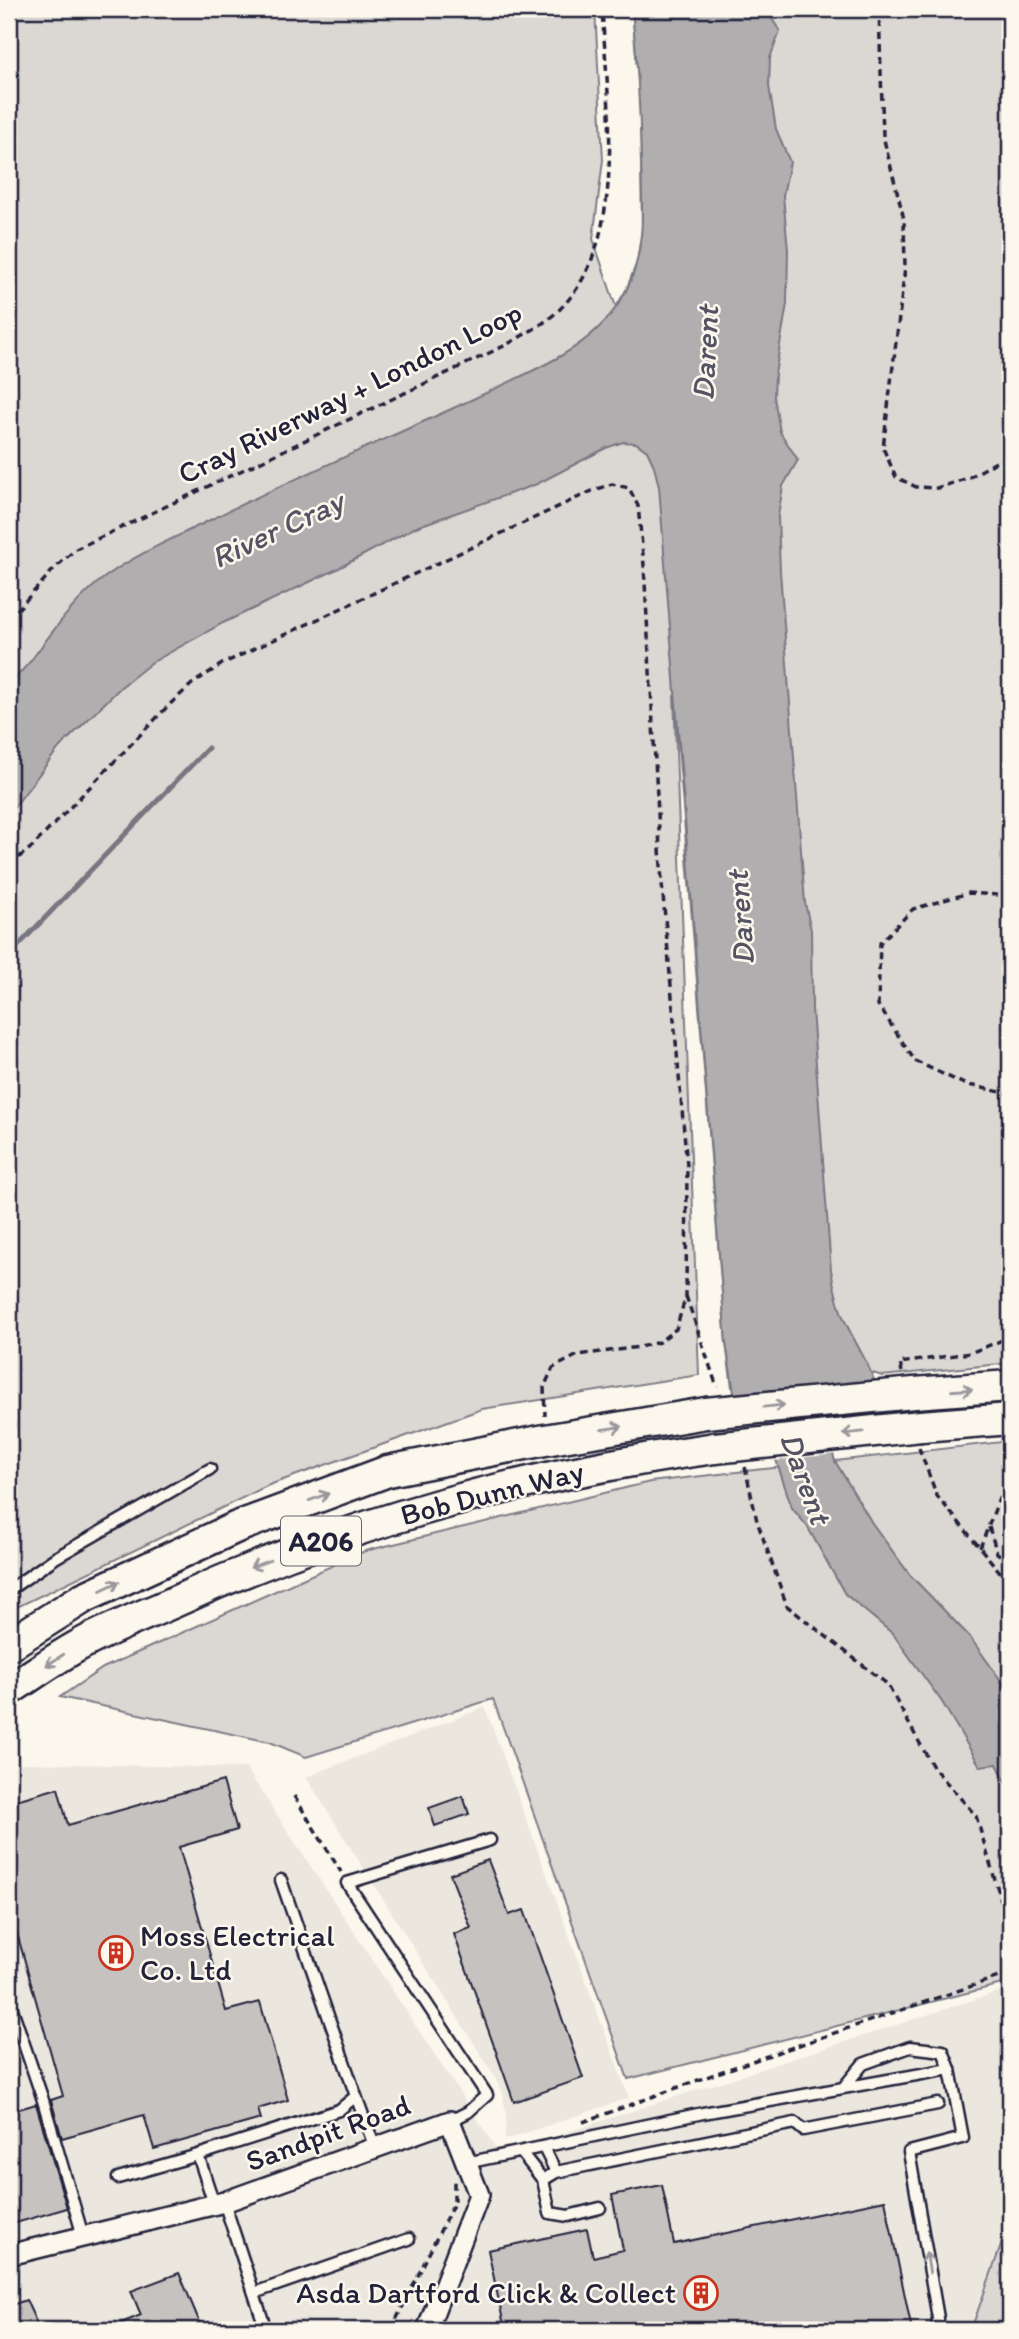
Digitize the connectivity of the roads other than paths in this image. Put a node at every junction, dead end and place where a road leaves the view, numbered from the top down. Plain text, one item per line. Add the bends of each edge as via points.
1 (1010, 1386) edge
2 (1010, 1419) edge
3 (210, 1469) dead end
4 (9, 1590) edge
5 (9, 1645) edge
6 (9, 1690) edge
7 (491, 1840) dead end
8 (281, 1880) dead end
9 (10, 2003) edge
10 (950, 2069) junction
11 (843, 2088) junction
12 (356, 2096) junction
13 (937, 2104) dead end
14 (450, 2122) junction
15 (374, 2148) junction
16 (544, 2148) junction
17 (521, 2152) junction
18 (198, 2155) junction
19 (466, 2162) junction
20 (556, 2172) junction
21 (118, 2178) dead end
22 (543, 2180) junction
23 (219, 2203) junction
24 (600, 2208) dead end
25 (83, 2236) junction
26 (409, 2239) dead end
27 (9, 2255) edge
28 (254, 2293) junction
29 (429, 2329) edge
30 (266, 2330) edge
31 (937, 2330) edge

5 -> 1 main road, Bob Dunn Way / A206, bridge via 83,1598 237,1527 388,1471 713,1404
2 -> 6 main road, Bob Dunn Way / A206, bridge via 629,1461 429,1506 242,1572 77,1646
3 - 4 lane via 55,1558
7 - 14 lane via 347,1883 487,2095
8 - 12 lane
9 - 25 lane
10 - 11 lane
10 - 11 lane via 943,2051 910,2047 863,2064
31 -> 10 lane via 909,2152 963,2138
11 - 16 lane
12 - 15 lane
12 - 18 lane via 339,2110
13 - 20 lane via 803,2130 795,2123
14 - 15 street, Sandpit Road
14 - 19 street, Sandpit Road
15 - 23 street, Sandpit Road
16 - 17 lane
16 - 20 lane
17 - 19 lane
17 - 22 lane
18 - 21 lane
18 - 23 lane
19 - 29 street, Sandpit Road via 479,2195
20 - 22 lane
22 - 24 lane via 550,2213 568,2216
23 - 25 street, Sandpit Road
23 - 28 lane
25 - 27 street, Sandpit Road
26 - 28 lane
28 - 30 lane

